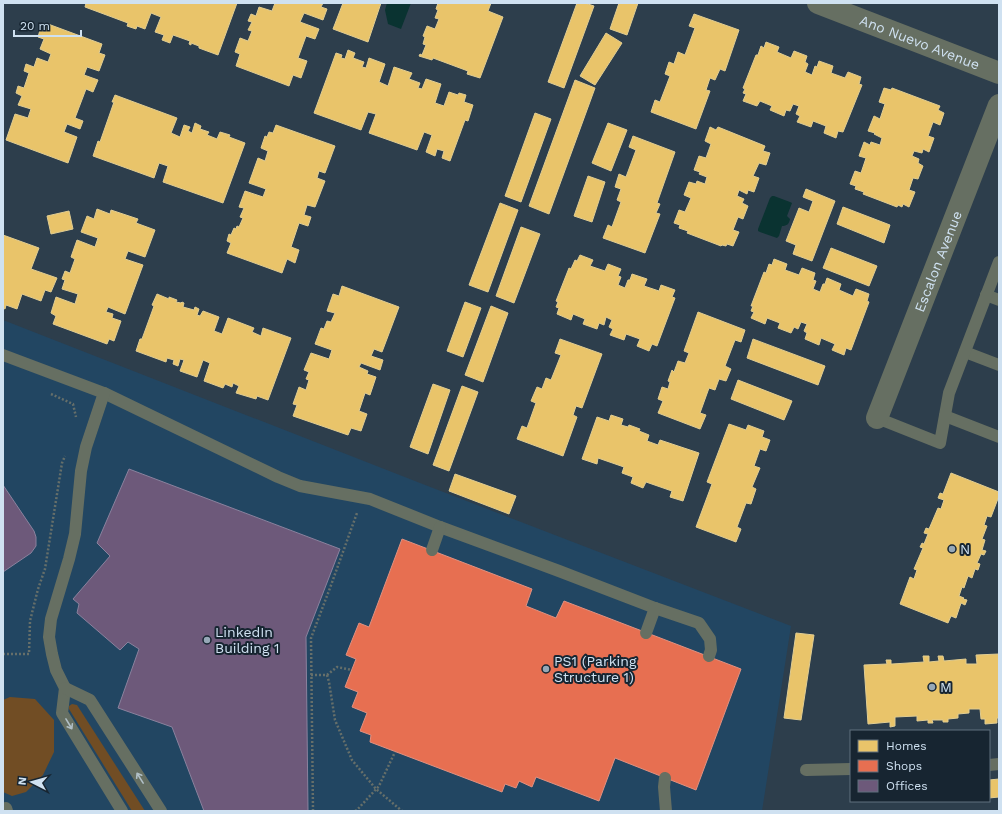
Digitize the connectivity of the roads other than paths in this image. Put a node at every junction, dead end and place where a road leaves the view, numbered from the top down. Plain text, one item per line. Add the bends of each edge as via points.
1 (818, 3) edge
2 (999, 73) edge
3 (999, 105) edge
4 (999, 262) edge
5 (986, 295) junction
6 (999, 300) edge
7 (965, 352) junction
8 (3, 355) edge
9 (999, 365) edge
10 (104, 392) junction
11 (945, 416) junction
12 (877, 418) joint
13 (999, 437) edge
14 (440, 527) junction
15 (432, 550) dead end
16 (655, 608) junction
17 (646, 633) dead end
18 (709, 656) dead end
19 (65, 688) junction
20 (850, 769) edge
21 (806, 770) dead end
22 (665, 778) dead end
23 (122, 811) edge
24 (161, 811) edge
25 (666, 811) edge

1 - 2 street, Ano Nuevo Avenue
3 - 12 street, Escalon Avenue
4 - 5 lane
5 - 6 lane
5 - 7 lane
7 - 9 lane
7 - 11 lane via 949,393
8 - 10 lane
10 - 14 lane via 300,486 370,499
10 - 19 lane via 86,447 75,534 51,619 49,637 52,654
11 - 12 lane via 940,444
11 - 13 lane
14 - 15 lane
14 - 16 lane
16 - 17 lane
16 - 18 lane via 699,623 710,639
19 -> 23 lane via 62,713
24 -> 19 lane via 90,700
20 - 21 lane
22 - 25 lane

